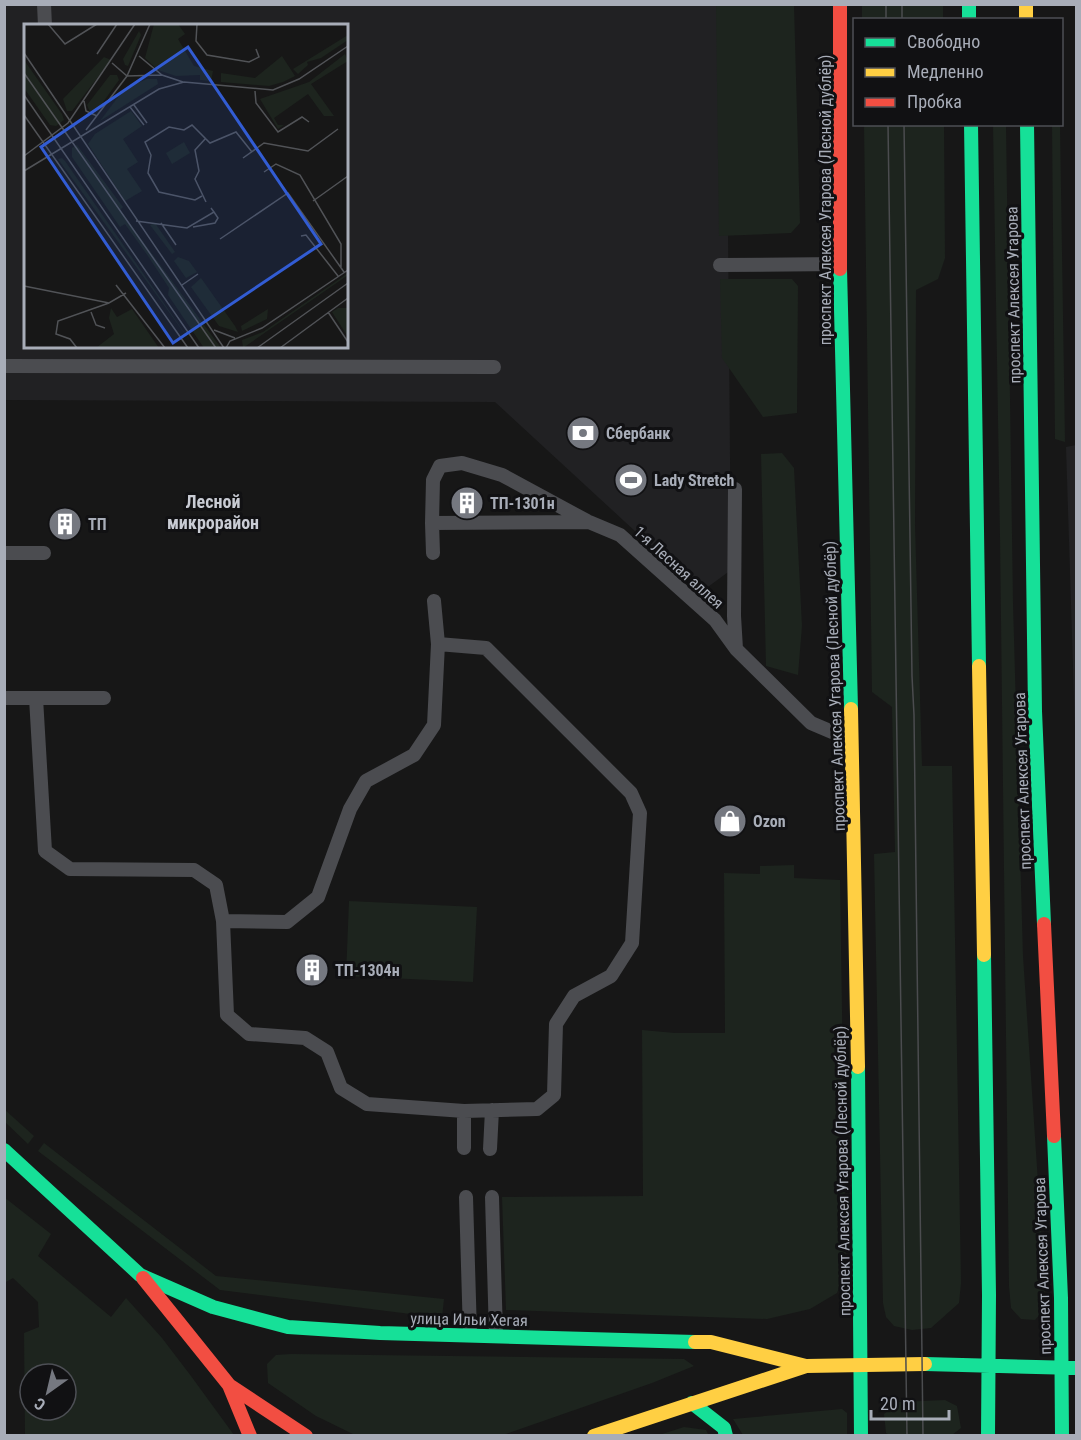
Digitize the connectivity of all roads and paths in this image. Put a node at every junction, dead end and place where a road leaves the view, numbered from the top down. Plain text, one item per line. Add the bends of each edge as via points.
1 (44, 4) edge
2 (840, 4) edge
3 (45, 24) edge
4 (971, 126) edge
5 (1027, 126) edge
6 (720, 264) dead end
7 (840, 264) junction
8 (4, 366) edge
9 (494, 367) dead end
10 (735, 489) dead end
11 (589, 522) junction
12 (432, 524) junction
13 (4, 553) edge
14 (44, 553) dead end
15 (432, 553) dead end
16 (434, 601) dead end
17 (438, 644) junction
18 (736, 649) junction
19 (4, 698) edge
20 (36, 698) junction
21 (104, 698) dead end
22 (853, 741) junction
23 (223, 921) junction
24 (492, 1110) junction
25 (464, 1111) junction
26 (464, 1149) dead end
27 (490, 1149) dead end
28 (7, 1158) edge
29 (466, 1197) dead end
30 (492, 1197) dead end
31 (140, 1275) junction
32 (470, 1334) junction
33 (496, 1335) junction
34 (806, 1366) junction
35 (861, 1366) junction
36 (988, 1366) junction
37 (1062, 1368) junction
38 (1077, 1368) edge
39 (229, 1385) junction
40 (692, 1403) junction
41 (250, 1436) edge
42 (306, 1436) edge
43 (594, 1436) edge
44 (726, 1436) edge
45 (861, 1436) edge
46 (988, 1436) edge
47 (1062, 1436) edge

1 - 3 lane
2 - 7 main road, проспект Алексея Угарова (Лесной дублёр)
4 - 36 main road
5 - 37 main road, проспект Алексея Угарова via 1035,711
6 - 7 lane
7 - 22 main road, проспект Алексея Угарова (Лесной дублёр)
8 - 9 lane
10 - 18 lane
11 - 12 lane, 1-я Лесная аллея
11 - 12 lane via 502,475 462,463 440,466 433,480
11 - 18 lane, 1-я Лесная аллея via 620,535 715,620
12 - 15 lane
13 - 14 lane
16 - 17 lane
17 - 23 lane via 434,725 414,755 366,781 350,809 318,897 287,922
17 - 24 lane via 486,648 631,793 640,813 632,943 611,975 574,996 556,1024 554,1095 537,1109
18 - 22 lane, 1-я Лесная аллея via 812,723
19 - 20 lane
20 - 21 lane
20 - 23 lane via 45,851 70,869 194,870 216,885
22 - 35 main road, проспект Алексея Угарова (Лесной дублёр)
23 - 25 lane via 227,1015 249,1034 305,1038 327,1052 342,1088 367,1104
24 - 25 lane
24 - 27 lane
25 - 26 lane
28 - 31 main road, улица Ильи Хегая
29 - 32 lane
30 - 33 lane
31 - 32 main road, улица Ильи Хегая via 213,1307 288,1328
31 - 39 main road
32 - 33 main road, улица Ильи Хегая
33 - 34 main road, улица Ильи Хегая via 711,1342
34 - 35 main road, улица Ильи Хегая
34 - 40 main road
35 - 36 main road, улица Ильи Хегая
35 - 45 main road, проспект Алексея Угарова (Лесной дублёр)
36 - 37 main road, улица Ильи Хегая
36 - 46 main road
37 - 38 main road, улица Ильи Хегая
37 - 47 main road, проспект Алексея Угарова
39 - 41 main road
39 - 42 main road
40 - 43 main road
40 - 44 main road via 723,1428

